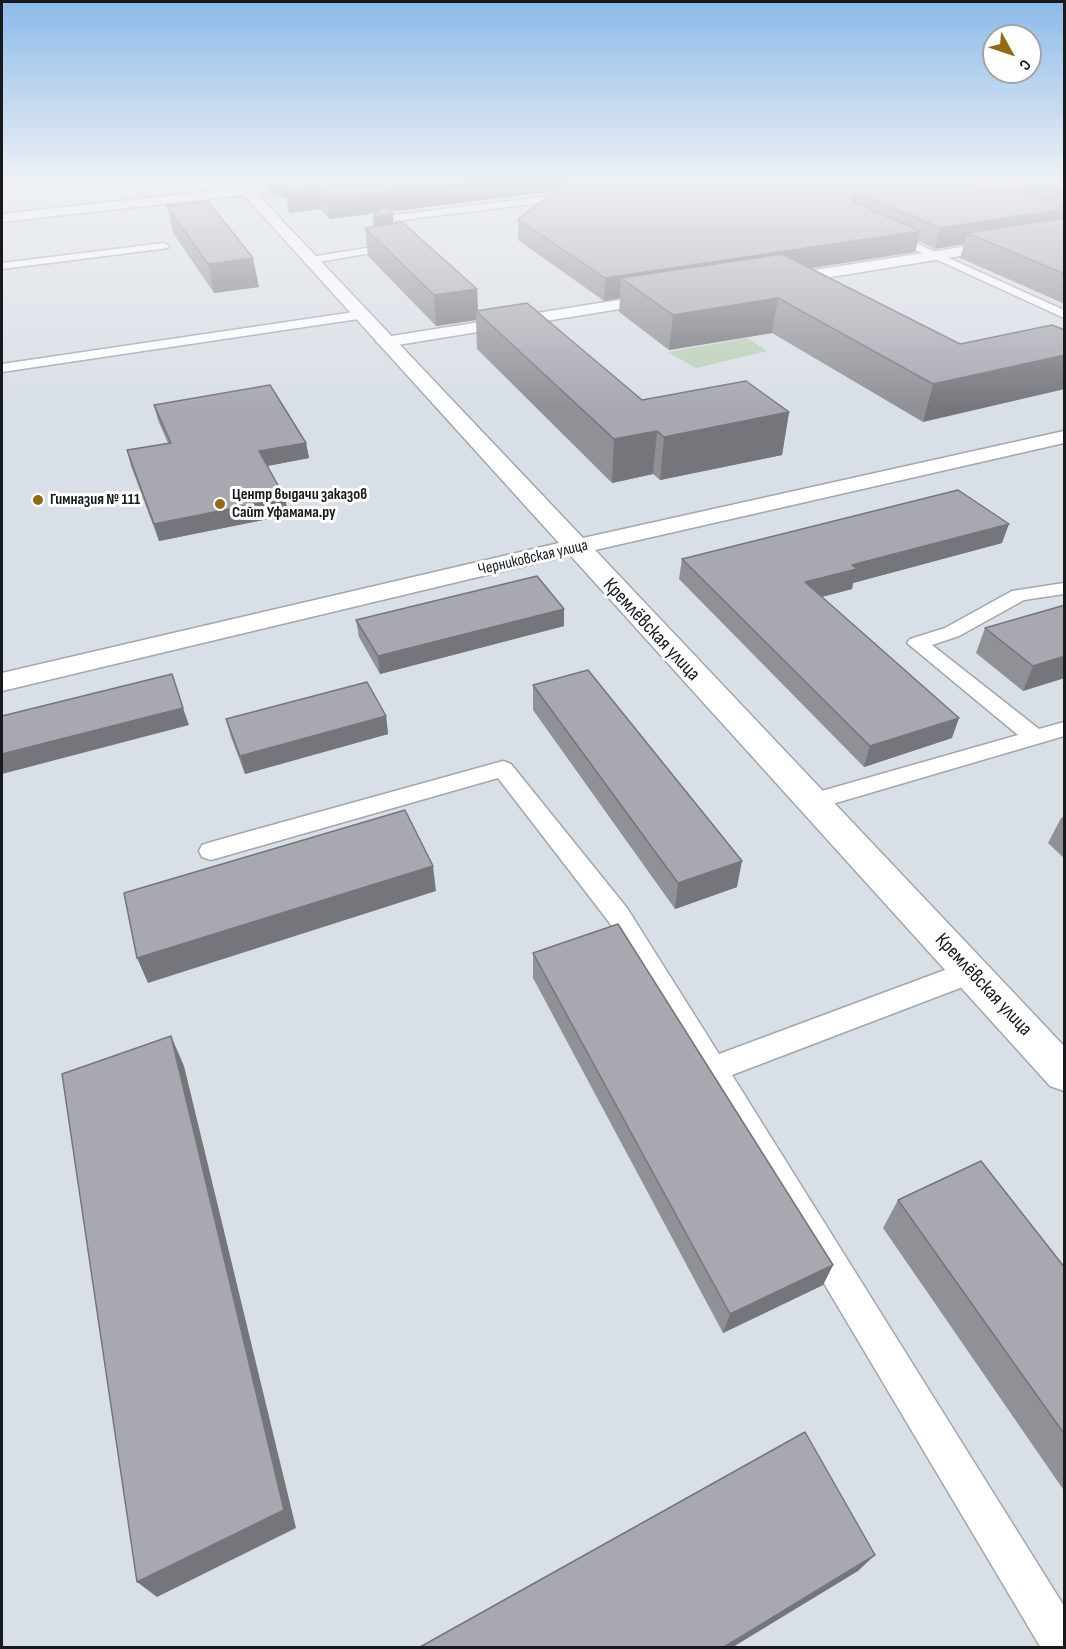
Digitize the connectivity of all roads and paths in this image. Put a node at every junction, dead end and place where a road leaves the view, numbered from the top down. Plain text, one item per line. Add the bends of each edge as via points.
1 (91, 255) edge
2 (306, 255) edge
3 (343, 255) edge
4 (937, 255) joint
5 (311, 260) junction
6 (2, 266) edge
7 (798, 277) junction
8 (763, 282) edge
9 (818, 288) edge
10 (682, 295) edge
11 (1065, 314) edge
12 (361, 315) junction
13 (385, 342) junction
14 (2, 368) edge
15 (1061, 440) edge
16 (575, 548) junction
17 (1065, 589) edge
18 (2, 682) edge
19 (1065, 729) edge
20 (1035, 737) junction
21 (812, 802) junction
22 (211, 851) dead end
23 (971, 972) junction
24 (713, 1069) junction
25 (1065, 1073) edge
26 (1065, 1645) edge

1 - 6 lane
2 - 5 street, Кремлёвская улица
3 - 5 lane
4 - 7 street
4 - 11 lane
5 - 12 street, Кремлёвская улица
7 - 8 street
7 - 9 lane
10 - 13 street
12 - 13 street, Кремлёвская улица
12 - 14 lane
13 - 16 street, Кремлёвская улица
15 - 16 street, Черниковская улица
16 - 18 street, Черниковская улица
16 - 21 street, Кремлёвская улица
17 - 20 lane via 1019,595 952,632 917,643
19 - 20 lane
20 - 21 lane
21 - 23 street, Кремлёвская улица
22 - 24 lane via 503,770 618,915
23 - 24 lane
23 - 25 street, Кремлёвская улица
24 - 26 lane

